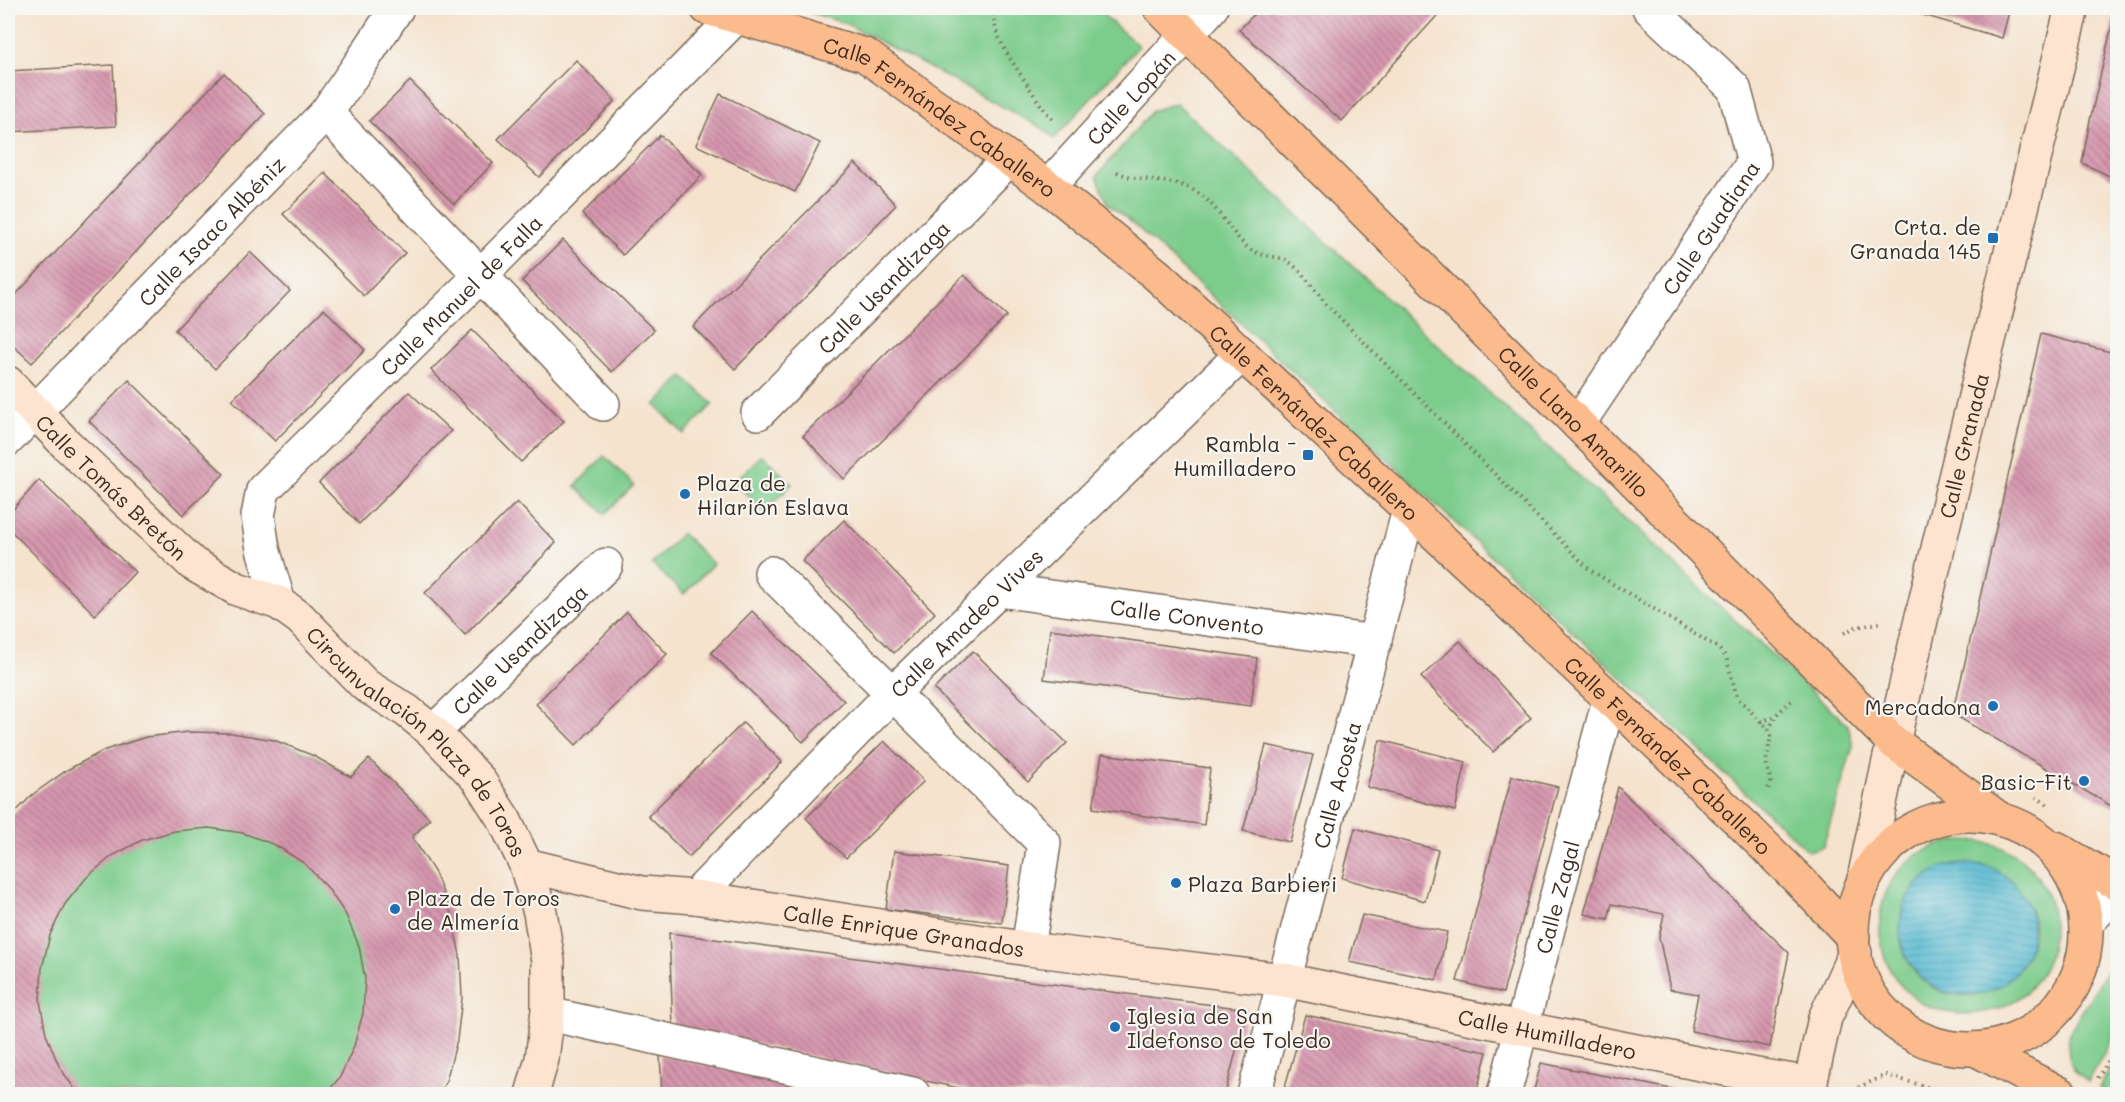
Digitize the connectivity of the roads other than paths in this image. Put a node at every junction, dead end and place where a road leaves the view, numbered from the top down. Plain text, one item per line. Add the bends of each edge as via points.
1 (397, 8) edge
2 (1160, 8) edge
3 (1211, 8) edge
4 (1649, 8) edge
5 (2072, 8) edge
6 (722, 11) edge
7 (1186, 34) junction
8 (326, 113) junction
9 (1009, 159) junction
10 (1048, 187) junction
11 (480, 276) junction
12 (1242, 354) junction
13 (8, 383) edge
14 (603, 404) dead end
15 (35, 411) junction
16 (758, 413) dead end
17 (1578, 424) junction
18 (8, 439) edge
19 (1409, 510) junction
20 (193, 564) joint
21 (606, 565) dead end
22 (771, 573) dead end
23 (999, 590) junction
24 (279, 603) junction
25 (1375, 642) junction
26 (893, 693) junction
27 (1609, 700) junction
28 (433, 732) junction
29 (1892, 741) junction
30 (2001, 819) junction
31 (2036, 836) junction
32 (526, 865) junction
33 (1863, 884) junction
34 (2118, 884) edge
35 (2118, 891) edge
36 (695, 897) junction
37 (2086, 923) junction
38 (1853, 945) junction
39 (1028, 949) junction
40 (1284, 980) junction
41 (548, 1014) junction
42 (1522, 1028) junction
43 (1975, 1048) junction
44 (1810, 1089) edge
45 (532, 1095) edge
46 (913, 1095) edge
47 (1254, 1095) edge
48 (1504, 1095) edge
49 (2061, 1095) edge

1 - 8 street, Calle Isaac Albéniz
2 - 7 main road, Calle Llano Amarillo
3 - 7 street, Calle Lopán
4 - 17 street, Calle Guadiana via 1734,88 1754,162
5 - 29 street, Calle Granada
6 - 9 main road, Calle Fernández Caballero via 865,55
6 - 11 street, Calle Manuel de Falla
7 - 10 street, Calle Lopán
7 - 17 main road, Calle Llano Amarillo
8 - 11 street
8 - 15 street, Calle Isaac Albéniz
9 - 10 main road, Calle Fernández Caballero
9 - 16 street, Calle Usandizaga
10 - 12 main road, Calle Fernández Caballero via 1158,276
11 - 14 street
11 - 24 street, Calle Manuel de Falla via 263,490 258,516
12 - 19 main road, Calle Fernández Caballero
12 - 23 street, Calle Amadeo Vives
13 - 15 street, Calle Tomás Bretón
15 - 18 street, Calle Isaac Albéniz
15 - 20 street, Calle Tomás Bretón
17 - 29 main road, Calle Llano Amarillo
19 - 25 street, Calle Acosta
19 - 27 main road, Calle Fernández Caballero
20 - 24 street, Circunvalación Plaza de Toros via 237,589
21 - 28 street, Calle Usandizaga
22 - 26 street
23 - 25 street, Calle Convento
23 - 26 street, Calle Amadeo Vives
24 - 28 street, Circunvalación Plaza de Toros via 300,618 365,685
25 - 40 street, Calle Acosta
26 - 36 street, Calle Amadeo Vives
26 - 39 street via 1044,843
27 - 38 main road, Calle Fernández Caballero via 1782,863
27 - 42 street, Calle Zagal
28 - 32 street, Circunvalación Plaza de Toros via 478,779 505,821
29 - 30 main road, Calle Llano Amarillo
29 - 33 street, Calle Granada
30 - 31 main road
30 - 33 main road via 1953,816 1916,828 1885,852
31 - 34 main road
31 - 37 main road via 2059,857 2072,876
32 - 36 street, Calle Enrique Granados via 642,893
32 - 41 street, Circunvalación Plaza de Toros via 540,912 548,961
33 - 38 main road via 1854,914
35 - 37 street
36 - 39 street, Calle Enrique Granados
37 - 43 main road via 2081,966 2057,1010 2016,1039
38 - 43 main road via 1858,969 1869,992 1896,1023 1933,1043
38 - 44 street via 1825,1018
39 - 40 street, Calle Enrique Granados
40 - 42 street, Calle Humilladero
40 - 47 street, Calle Acosta
41 - 45 street, Circunvalación Plaza de Toros
41 - 46 street
42 - 44 street, Calle Humilladero
42 - 48 street, Calle Zagal
43 - 49 main road

